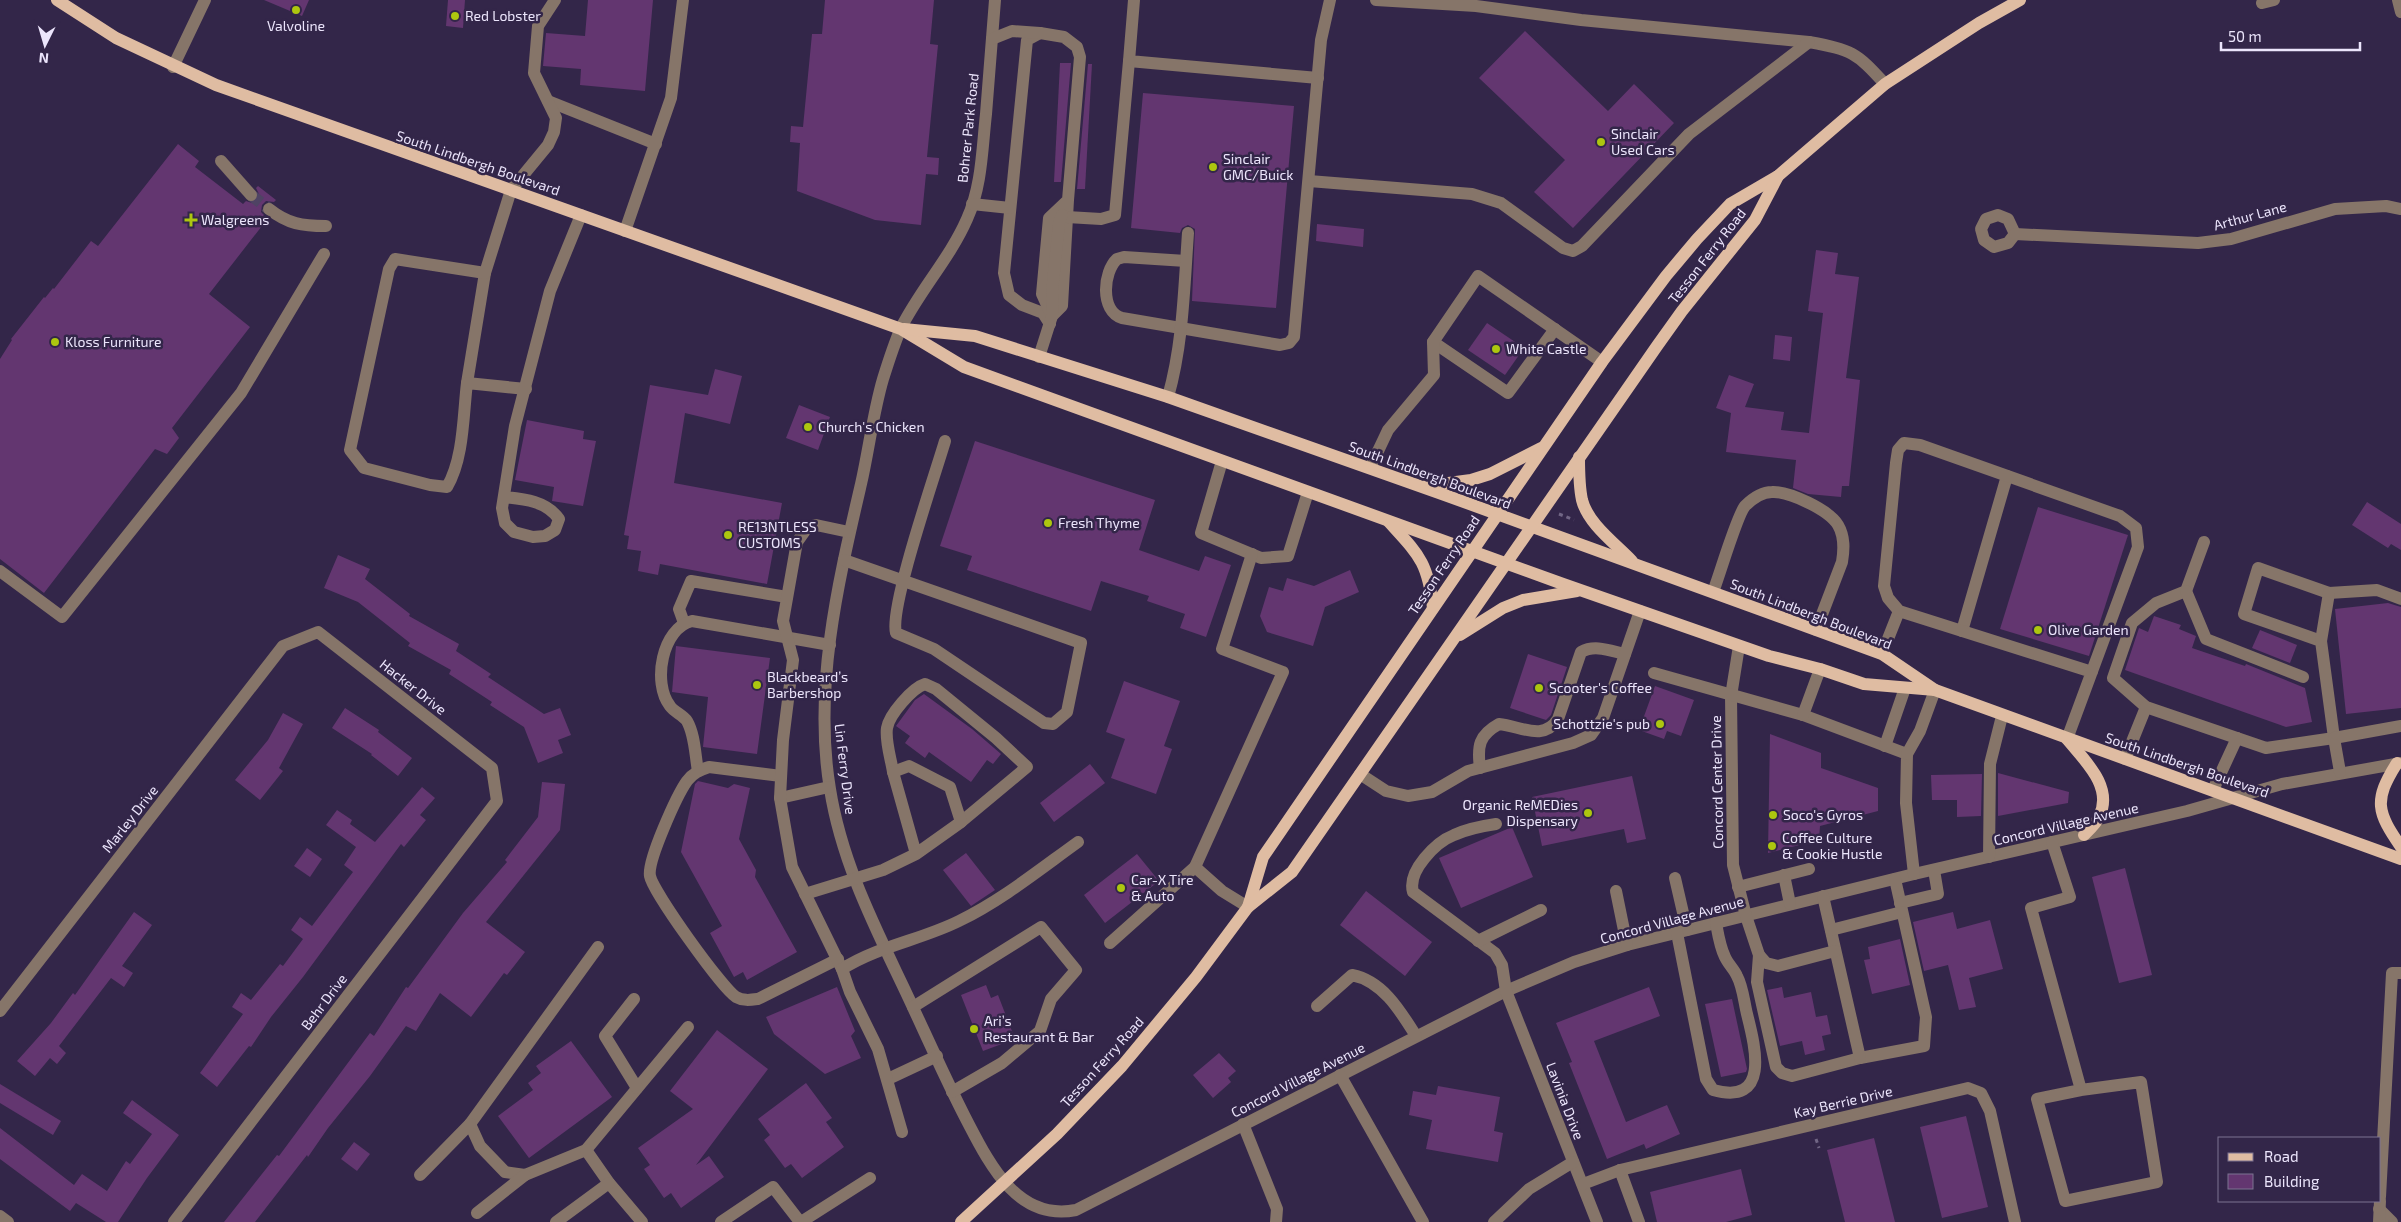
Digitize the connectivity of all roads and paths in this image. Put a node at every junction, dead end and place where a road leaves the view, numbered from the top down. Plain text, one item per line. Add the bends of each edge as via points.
1 (57, 0) edge
2 (204, 0) edge
3 (555, 0) edge
4 (683, 0) edge
5 (995, 0) edge
6 (1134, 0) edge
7 (1330, 0) edge
8 (1376, 0) edge
9 (2020, 0) edge
10 (2398, 0) edge
11 (2401, 12) edge
12 (1040, 32) junction
13 (992, 39) junction
14 (1809, 42) junction
15 (1129, 61) junction
16 (173, 67) junction
17 (1318, 78) junction
18 (1885, 84) junction
19 (548, 101) junction
20 (656, 144) junction
21 (221, 161) dead end
22 (1778, 176) junction
23 (1309, 181) junction
24 (511, 190) junction
25 (251, 195) tunnel mouth
26 (1068, 200) junction
27 (972, 204) junction
28 (1010, 208) junction
29 (268, 209) tunnel mouth
30 (2401, 209) edge
31 (581, 215) junction
32 (1067, 217) junction
33 (326, 226) dead end
34 (625, 231) junction
35 (1188, 233) dead end
36 (2015, 234) dead end
37 (324, 254) dead end
38 (1186, 262) junction
39 (485, 273) junction
40 (1051, 320) junction
41 (1181, 328) junction
42 (901, 329) junction
43 (1555, 329) junction
44 (1433, 342) junction
45 (1039, 357) junction
46 (1602, 362) junction
47 (467, 383) junction
48 (526, 389) junction
49 (1168, 397) junction
50 (946, 441) dead end
51 (1544, 446) junction
52 (1579, 457) junction
53 (1222, 461) junction
54 (1370, 468) junction
55 (2007, 476) junction
56 (1421, 486) junction
57 (1308, 492) junction
58 (504, 497) dead end
59 (1556, 513) dead end
60 (1497, 514) junction
61 (1578, 519) dead end
62 (1387, 520) junction
63 (1531, 527) junction
64 (849, 532) junction
65 (2204, 542) dead end
66 (1472, 551) junction
67 (1252, 554) junction
68 (844, 560) junction
69 (1507, 564) junction
70 (1636, 565) junction
71 (0, 571) edge
72 (904, 581) junction
73 (1580, 590) junction
74 (2186, 591) junction
75 (1713, 592) junction
76 (2329, 593) junction
77 (787, 596) junction
78 (2401, 599) edge
79 (1433, 608) junction
80 (1640, 611) junction
81 (1899, 611) junction
82 (684, 623) junction
83 (1816, 630) junction
84 (1962, 631) junction
85 (786, 636) junction
86 (1456, 638) junction
87 (2322, 641) junction
88 (830, 645) junction
89 (283, 646) joint
90 (1740, 646) junction
91 (1625, 654) junction
92 (1882, 654) junction
93 (1820, 669) junction
94 (2092, 672) junction
95 (1654, 673) dead end
96 (2304, 677) dead end
97 (1905, 688) junction
98 (1935, 690) junction
99 (1732, 696) junction
100 (2146, 707) junction
101 (1803, 715) junction
102 (2002, 716) junction
103 (2401, 726) edge
104 (2237, 738) junction
105 (2334, 738) junction
106 (2067, 739) junction
107 (1885, 746) junction
108 (1907, 754) junction
109 (2125, 759) junction
110 (2399, 763) edge
111 (1480, 768) junction
112 (698, 771) junction
113 (893, 772) junction
114 (2340, 772) junction
115 (1360, 774) junction
116 (781, 776) junction
117 (829, 787) junction
118 (2213, 790) junction
119 (2235, 797) junction
120 (780, 798) junction
121 (497, 801) joint
122 (961, 822) junction
123 (1496, 824) dead end
124 (2084, 835) junction
125 (1078, 842) dead end
126 (2052, 842) junction
127 (2401, 847) edge
128 (916, 854) junction
129 (1989, 857) junction
130 (2401, 859) edge
131 (1195, 867) junction
132 (1809, 869) dead end
133 (1934, 870) junction
134 (1914, 874) junction
135 (1784, 875) junction
136 (854, 878) junction
137 (1675, 878) dead end
138 (1895, 879) junction
139 (1738, 887) junction
140 (1616, 891) dead end
141 (805, 894) junction
142 (1823, 896) junction
143 (1790, 904) junction
144 (1248, 907) junction
145 (1901, 908) junction
146 (1541, 910) dead end
147 (1746, 916) junction
148 (1716, 923) junction
149 (1831, 930) junction
150 (1682, 932) junction
151 (1478, 941) junction
152 (1110, 943) dead end
153 (1628, 945) junction
154 (598, 947) dead end
155 (884, 948) junction
156 (1835, 951) junction
157 (1758, 955) junction
158 (840, 964) junction
159 (2397, 973) edge
160 (1506, 991) junction
161 (634, 999) dead end
162 (1317, 1006) dead end
163 (913, 1007) junction
164 (0, 1011) edge
165 (688, 1027) dead end
166 (1416, 1036) junction
167 (937, 1056) junction
168 (1860, 1058) junction
169 (1340, 1075) junction
170 (888, 1079) junction
171 (637, 1088) junction
172 (2081, 1090) junction
173 (952, 1092) junction
174 (470, 1124) junction
175 (1243, 1124) junction
176 (902, 1132) dead end
177 (586, 1150) junction
178 (1573, 1162) junction
179 (1620, 1170) junction
180 (420, 1175) dead end
181 (525, 1175) junction
182 (870, 1178) dead end
183 (2381, 1181) edge
184 (609, 1183) junction
185 (1004, 1184) junction
186 (1582, 1184) junction
187 (2379, 1207) edge
188 (477, 1213) dead end
189 (0, 1216) edge
190 (1066, 1218) edge
191 (8, 1222) edge
192 (174, 1222) edge
193 (556, 1222) edge
194 (642, 1222) edge
195 (721, 1222) edge
196 (800, 1222) edge
197 (961, 1222) edge
198 (1276, 1222) edge
199 (1422, 1222) edge
200 (1494, 1222) edge
201 (1597, 1222) edge
202 (1639, 1222) edge
203 (2015, 1222) edge
204 (2392, 1222) edge

1 - 16 main road, South Lindbergh Boulevard via 116,38
2 - 16 street
3 - 19 street via 538,26 534,73
4 - 20 street via 671,98
5 - 13 street, Bohrer Park Road
6 - 15 street
7 - 17 street via 1321,40
8 - 14 street via 1476,6 1581,20
9 - 18 main road, Tesson Ferry Road
10 - 11 street
12 - 13 street via 1012,31
12 - 26 street via 1064,37 1077,47 1080,57
12 - 28 street via 1027,40
13 - 27 street, Bohrer Park Road via 981,165
14 - 18 street via 1846,49 1864,61
14 - 23 street via 1689,134 1576,250 1563,248 1501,203 1472,194
15 - 17 street
15 - 32 street via 1115,215 1102,220
16 - 24 main road, South Lindbergh Boulevard via 274,107
17 - 23 street
18 - 22 main road, Tesson Ferry Road
19 - 20 street
19 - 24 street via 556,118 554,132
20 - 34 street
21 - 25 street
22 - 46 main road, Tesson Ferry Road via 1730,204 1666,276
22 - 52 main road, Tesson Ferry Road via 1756,220 1682,311
23 - 41 street via 1292,340 1280,345
24 - 31 main road, South Lindbergh Boulevard
24 - 39 street
26 - 32 street
26 - 40 street via 1059,223
27 - 28 street
27 - 42 street, Bohrer Park Road via 952,248
28 - 40 street via 1004,273 1009,295
29 - 33 street via 302,226
30 - 36 street, Arthur Lane via 2386,206 2335,209 2231,239 2198,244
31 - 34 main road, South Lindbergh Boulevard
31 - 48 street via 550,291
32 - 40 street via 1062,306
34 - 42 main road, South Lindbergh Boulevard
35 - 38 street
37 - 71 street via 241,393 62,617
38 - 41 street
38 - 41 street via 1117,259 1110,268 1106,303 1118,316
39 - 47 street
39 - 47 street via 395,259 389,269 350,450 356,461 364,468 446,487 452,479 459,448
40 - 45 street
41 - 49 street
42 - 45 main road, South Lindbergh Boulevard via 975,336
42 - 53 main road, South Lindbergh Boulevard via 964,368
42 - 64 street, Lin Ferry Drive via 883,380
43 - 44 street via 1508,392
43 - 44 street via 1478,276
43 - 46 street
44 - 54 street via 1434,374 1388,430
45 - 49 main road, South Lindbergh Boulevard
46 - 51 main road, Tesson Ferry Road
47 - 48 street
48 - 58 street via 514,426
49 - 54 main road, South Lindbergh Boulevard
50 - 72 street
51 - 56 main road via 1490,474 1471,480
51 - 60 main road, Tesson Ferry Road
52 - 63 main road, Tesson Ferry Road
52 - 70 main road via 1579,483 1589,515
53 - 57 main road, South Lindbergh Boulevard
53 - 67 street via 1201,533
54 - 56 main road, South Lindbergh Boulevard
55 - 81 street via 1920,445 1904,444 1898,450 1884,586 1888,598
55 - 84 street
55 - 94 street via 2120,516 2136,528 2138,547
56 - 60 main road, South Lindbergh Boulevard
57 - 62 main road, South Lindbergh Boulevard
57 - 67 street via 1288,556 1261,558
59 - 61 path
60 - 63 main road, South Lindbergh Boulevard
60 - 66 main road, Tesson Ferry Road
62 - 66 main road, South Lindbergh Boulevard
62 - 79 main road via 1422,561 1430,580
63 - 69 main road, Tesson Ferry Road
63 - 70 main road, South Lindbergh Boulevard
64 - 68 street, Lin Ferry Drive
64 - 77 street via 816,525 807,528 797,542
65 - 74 street
66 - 69 main road, South Lindbergh Boulevard
66 - 79 main road, Tesson Ferry Road
67 - 131 street via 1222,649 1283,672
68 - 72 street
68 - 88 street, Lin Ferry Drive
69 - 73 main road, South Lindbergh Boulevard
69 - 86 main road, Tesson Ferry Road
70 - 75 main road, South Lindbergh Boulevard
72 - 72 street via 1081,643 1067,712 1053,724 1044,723 934,649 896,633 894,625
73 - 80 main road, South Lindbergh Boulevard
73 - 86 main road via 1523,600 1503,608
74 - 96 street via 2206,638
74 - 100 street via 2156,603 2132,623 2113,678
75 - 83 main road, South Lindbergh Boulevard
75 - 83 street via 1743,508 1763,493 1782,493 1826,511 1839,526 1843,538 1842,562
76 - 78 street via 2377,590
76 - 87 street
76 - 87 street via 2258,568 2244,614
77 - 82 street via 691,581 680,609
77 - 85 street via 783,621
79 - 144 main road, Tesson Ferry Road via 1262,857
80 - 90 main road, South Lindbergh Boulevard
80 - 91 street
81 - 84 street
81 - 92 street
82 - 85 street via 692,621
82 - 112 street via 673,632 663,656 662,690 670,706 687,720
83 - 92 main road, South Lindbergh Boulevard
84 - 94 street
85 - 88 street
85 - 116 street via 793,660
86 - 115 main road, Tesson Ferry Road
87 - 105 street
88 - 117 street, Lin Ferry Drive via 823,720
89 - 121 street, Hacker Drive via 318,632 492,768
89 - 164 street, Marley Drive
90 - 93 main road, South Lindbergh Boulevard
90 - 99 street, Concord Center Drive
91 - 111 street via 1604,718 1591,734 1573,743
91 - 111 street via 1596,648 1581,652 1558,719 1552,727 1544,732 1532,732 1499,724 1481,737 1477,749
92 - 98 main road, South Lindbergh Boulevard
93 - 97 main road, South Lindbergh Boulevard via 1864,684
93 - 101 street
94 - 106 street
95 - 99 street
97 - 98 main road, South Lindbergh Boulevard
97 - 107 street
98 - 102 main road, South Lindbergh Boulevard
98 - 108 street via 1920,731
99 - 101 street
99 - 139 street, Concord Center Drive via 1733,865
100 - 104 street
100 - 109 street
101 - 107 street
102 - 106 main road, South Lindbergh Boulevard
102 - 129 street via 1990,764
103 - 105 street
104 - 105 street via 2266,748
104 - 118 street
105 - 114 street
106 - 109 main road, South Lindbergh Boulevard
106 - 124 main road via 2098,777 2103,790 2104,802 2099,819
107 - 108 street
108 - 134 street via 1906,803
109 - 118 main road, South Lindbergh Boulevard
110 - 114 street, Concord Village Avenue
110 - 127 main road via 2384,784 2381,813
111 - 115 street via 1468,771 1432,792 1408,796 1386,791
112 - 116 street via 709,767
112 - 158 street via 687,781 653,854 650,876 664,905 716,974 735,996 745,1001 758,1000
113 - 122 street via 909,766 950,787
113 - 122 street via 887,728 917,687 925,684 936,689 1027,767
113 - 128 street
114 - 119 street, Concord Village Avenue
115 - 144 main road, Tesson Ferry Road via 1292,872
116 - 120 street
117 - 120 street
117 - 136 street, Lin Ferry Drive
118 - 119 main road, South Lindbergh Boulevard
119 - 124 street, Concord Village Avenue
119 - 130 main road, South Lindbergh Boulevard
120 - 141 street via 792,867
121 - 192 street, Behr Drive
122 - 128 street
123 - 151 street, Lavinia Drive via 1474,828 1446,840 1423,862 1412,879 1413,892
124 - 126 street, Concord Village Avenue
125 - 155 street via 1006,894 959,921
126 - 129 street, Concord Village Avenue
126 - 172 street via 2070,897 2031,908
128 - 136 street via 883,870
129 - 133 street, Concord Village Avenue
131 - 144 street via 1222,892
131 - 152 street
132 - 135 street
133 - 134 street, Concord Village Avenue
133 - 145 street via 1938,894
134 - 138 street, Concord Village Avenue
135 - 139 street
135 - 143 street
136 - 141 street
136 - 155 street, Lin Ferry Drive
137 - 150 street
138 - 142 street, Concord Village Avenue
138 - 145 street
139 - 147 street, Concord Center Drive
140 - 153 street
141 - 158 street
142 - 143 street, Concord Village Avenue
142 - 149 street
143 - 147 street, Concord Village Avenue
144 - 185 main road, Tesson Ferry Road via 1196,977 1122,1066
145 - 149 street
145 - 168 street via 1926,1017 1924,1046
146 - 151 street
147 - 148 street, Concord Village Avenue
147 - 157 street, Concord Center Drive
148 - 150 street, Concord Village Avenue
148 - 150 street via 1724,956 1738,977 1756,1050 1754,1077 1747,1088 1736,1092 1714,1090 1706,1079
149 - 156 street
150 - 153 street, Concord Village Avenue
151 - 160 street, Lavinia Drive via 1495,953 1502,965
153 - 160 street, Concord Village Avenue via 1574,962
154 - 174 street
155 - 158 street
155 - 163 street, Lin Ferry Drive
156 - 157 street via 1778,966 1766,963
156 - 168 street
157 - 168 street, Concord Center Drive via 1757,982 1776,1067 1792,1076
158 - 170 street
159 - 183 street
160 - 166 street, Concord Village Avenue
160 - 178 street, Lavinia Drive
161 - 171 street via 605,1036
162 - 166 street via 1352,975 1365,978 1397,1005
163 - 167 street, Lin Ferry Drive
163 - 173 street via 1041,927 1076,970 1051,999 1040,1031 1002,1063
165 - 171 street
166 - 169 street, Concord Village Avenue
167 - 170 street
167 - 173 street, Lin Ferry Drive
169 - 175 street, Concord Village Avenue
169 - 199 street
170 - 176 street
171 - 177 street
172 - 172 street via 2037,1099 2065,1201 2157,1182 2141,1082
173 - 185 street, Lin Ferry Drive
174 - 180 street
174 - 181 street via 480,1146 492,1161 505,1172
175 - 190 street, Concord Village Avenue
175 - 198 street via 1277,1210
177 - 181 street
177 - 184 street
178 - 186 street, Lavinia Drive
178 - 200 street via 1529,1189
179 - 186 street, Kay Berrie Drive
179 - 202 street
179 - 203 street, Kay Berrie Drive via 1968,1088 1981,1093 1990,1111
181 - 188 street
182 - 196 street
184 - 193 street
184 - 194 street
185 - 190 street, Concord Village Avenue via 1029,1208
185 - 197 main road, Tesson Ferry Road
186 - 201 street, Lavinia Drive
187 - 204 street
189 - 191 street
195 - 196 street via 773,1187

